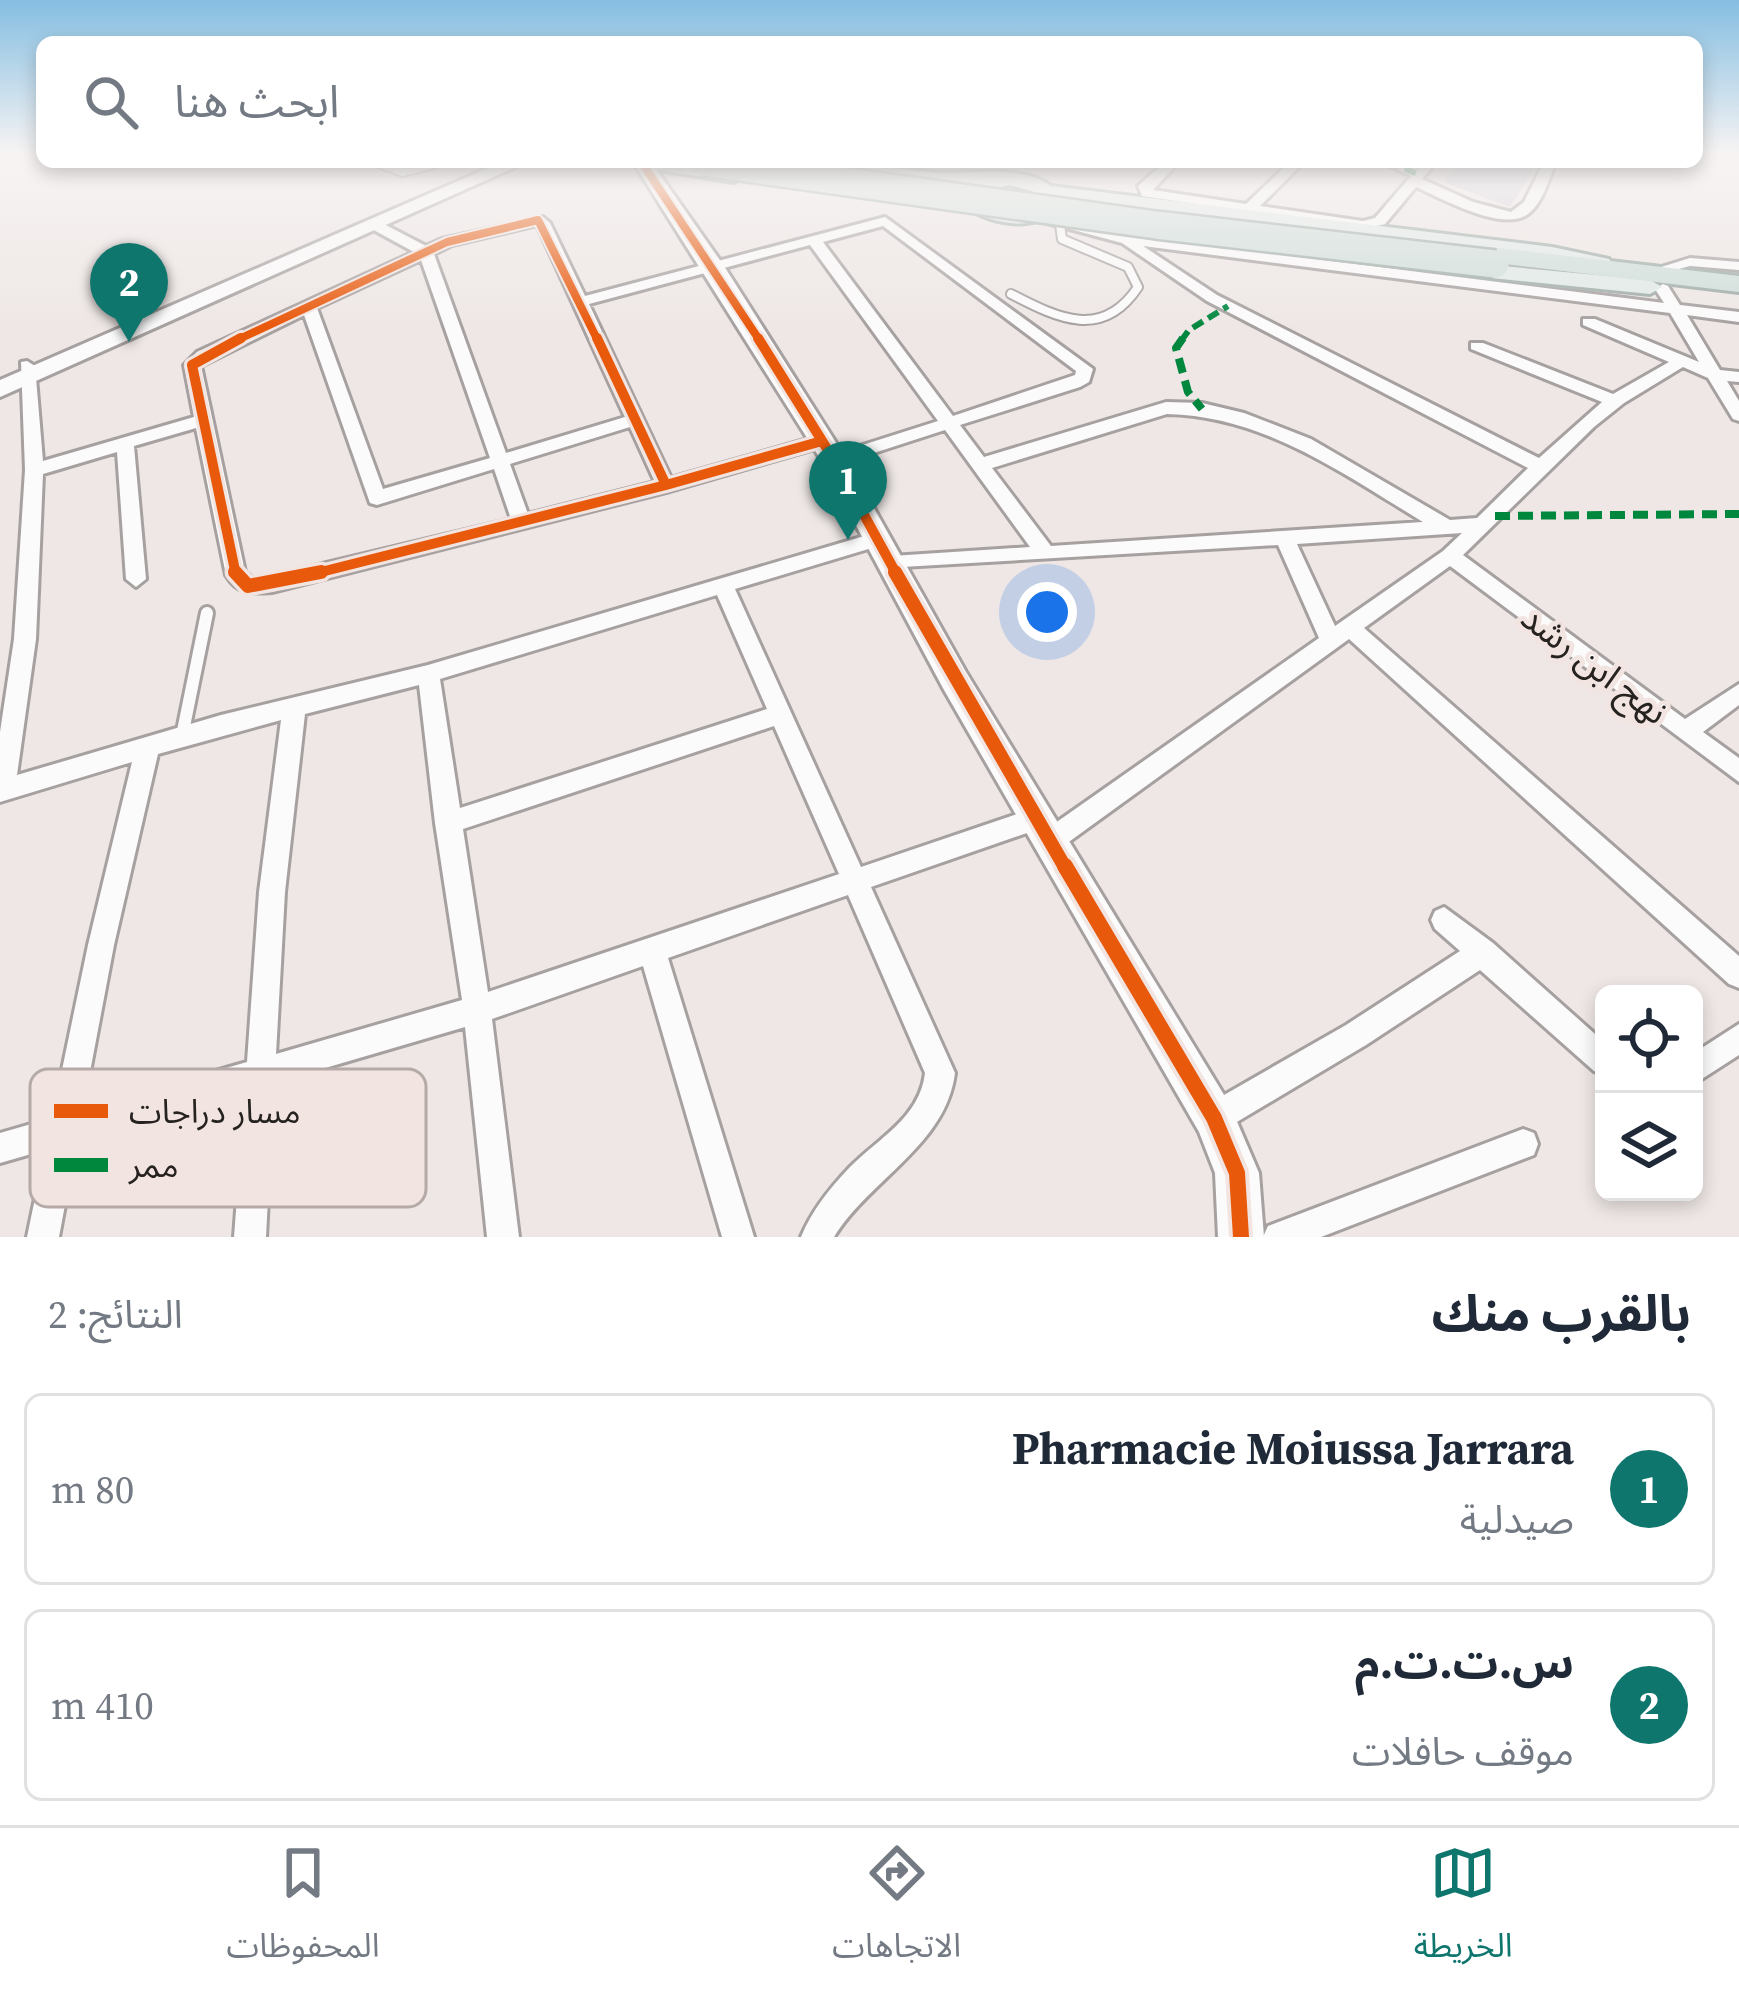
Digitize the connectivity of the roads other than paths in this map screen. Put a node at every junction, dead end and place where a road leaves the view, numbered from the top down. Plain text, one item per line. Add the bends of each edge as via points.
1 (390, 211) edge
2 (407, 211) edge
3 (674, 211) edge
4 (987, 211) edge
5 (1029, 211) edge
6 (1047, 211) edge
7 (1053, 211) edge
8 (1056, 211) edge
9 (1063, 211) edge
10 (1123, 211) edge
11 (1268, 211) edge
12 (1389, 211) edge
13 (1489, 211) edge
14 (1524, 211) edge
15 (375, 225) junction
16 (813, 239) junction
17 (1124, 239) junction
18 (425, 252) junction
19 (1492, 260) junction
20 (713, 266) junction
21 (1739, 266) edge
22 (1739, 284) edge
23 (1655, 286) junction
24 (1011, 294) dead end
25 (1739, 298) edge
26 (579, 302) junction
27 (309, 307) junction
28 (1739, 317) edge
29 (1589, 322) dead end
30 (1477, 346) dead end
31 (1683, 361) junction
32 (27, 371) junction
33 (1713, 374) junction
34 (1739, 377) edge
35 (0, 378) edge
36 (0, 388) edge
37 (1614, 401) junction
38 (1739, 415) edge
39 (206, 419) junction
40 (635, 420) junction
41 (948, 422) junction
42 (125, 443) junction
43 (828, 450) junction
44 (499, 462) junction
45 (980, 465) junction
46 (1539, 466) junction
47 (34, 470) junction
48 (666, 486) junction
49 (522, 523) junction
50 (1483, 525) junction
51 (1446, 527) junction
52 (1284, 537) junction
53 (1044, 550) junction
54 (885, 551) junction
55 (1450, 556) junction
56 (136, 579) dead end
57 (724, 587) junction
58 (207, 613) dead end
59 (1339, 633) junction
60 (428, 674) junction
61 (1739, 692) edge
62 (295, 708) junction
63 (778, 715) junction
64 (1686, 731) junction
65 (182, 736) junction
66 (148, 745) junction
67 (1739, 772) edge
68 (2, 791) edge
69 (447, 823) junction
70 (1044, 830) junction
71 (855, 881) junction
72 (1444, 920) dead end
73 (1483, 952) junction
74 (653, 953) junction
75 (1739, 974) edge
76 (477, 1010) junction
77 (1739, 1038) edge
78 (1595, 1053) edge
79 (1703, 1064) edge
80 (78, 1069) edge
81 (260, 1069) edge
82 (267, 1069) edge
83 (1214, 1118) junction
84 (30, 1139) edge
85 (1523, 1144) dead end
86 (0, 1148) edge
87 (50, 1207) edge
88 (252, 1207) edge
89 (1243, 1232) edge
90 (43, 1237) edge
91 (250, 1237) edge
92 (503, 1237) edge
93 (737, 1237) edge
94 (817, 1237) edge
95 (1279, 1237) edge

1 - 32 street
2 - 15 street
3 - 20 street
4 - 5 main road via 1007,217
6 - 24 lane via 1062,239 1125,264 1138,286 1123,310 1104,317 1052,314
7 - 19 highway, bridge
8 - 17 street
9 - 23 main road via 1146,232 1536,280
10 - 19 highway, bridge
11 - 12 street via 1370,225
13 - 14 street
15 - 18 street
15 - 32 street
16 - 20 street
16 - 41 street
16 - 41 street via 890,223 1083,364 1084,378 1074,383
17 - 23 street
17 - 46 street via 1212,298
18 - 26 street via 541,221
18 - 27 street
18 - 44 street
19 - 23 highway
20 - 26 street
20 - 43 street
21 - 23 street via 1690,262
22 - 23 highway
23 - 25 highway
23 - 28 street
23 - 33 street
26 - 40 street
27 - 39 street via 194,362
27 - 44 street via 377,498
29 - 31 street
30 - 37 street
31 - 33 street
31 - 37 street
32 - 35 street
32 - 36 street
32 - 47 street
33 - 34 street
33 - 38 street
37 - 46 street
39 - 42 street
39 - 49 street via 236,575 248,586
40 - 44 street
40 - 48 street
41 - 43 street
41 - 45 street
42 - 47 street
42 - 56 street
43 - 48 street
43 - 54 street
44 - 49 street
45 - 51 street via 1166,408 1202,409 1305,443
45 - 53 street
46 - 50 street
47 - 68 street via 25,639
48 - 49 street
50 - 51 street
50 - 55 street
51 - 52 street
52 - 53 street
52 - 59 street
53 - 54 street
54 - 57 street
54 - 70 street
55 - 59 street
55 - 64 street, نهج ابن رشد
57 - 60 street
57 - 63 street
58 - 65 lane
59 - 70 street
59 - 75 street
60 - 62 street
60 - 69 street
61 - 64 street
62 - 65 street
62 - 81 street
63 - 69 street
63 - 71 street
64 - 67 street, نهج ابن رشد
65 - 66 street
66 - 68 street
66 - 80 street
69 - 76 street
70 - 71 street
70 - 83 street
71 - 74 street
71 - 94 street via 940,1087 911,1133 862,1177
72 - 73 street
73 - 78 street
73 - 83 street
74 - 76 street
74 - 93 street
76 - 82 street
76 - 92 street
77 - 79 street
83 - 89 street via 1237,1173
84 - 86 street
85 - 95 street
87 - 90 street
88 - 91 street

